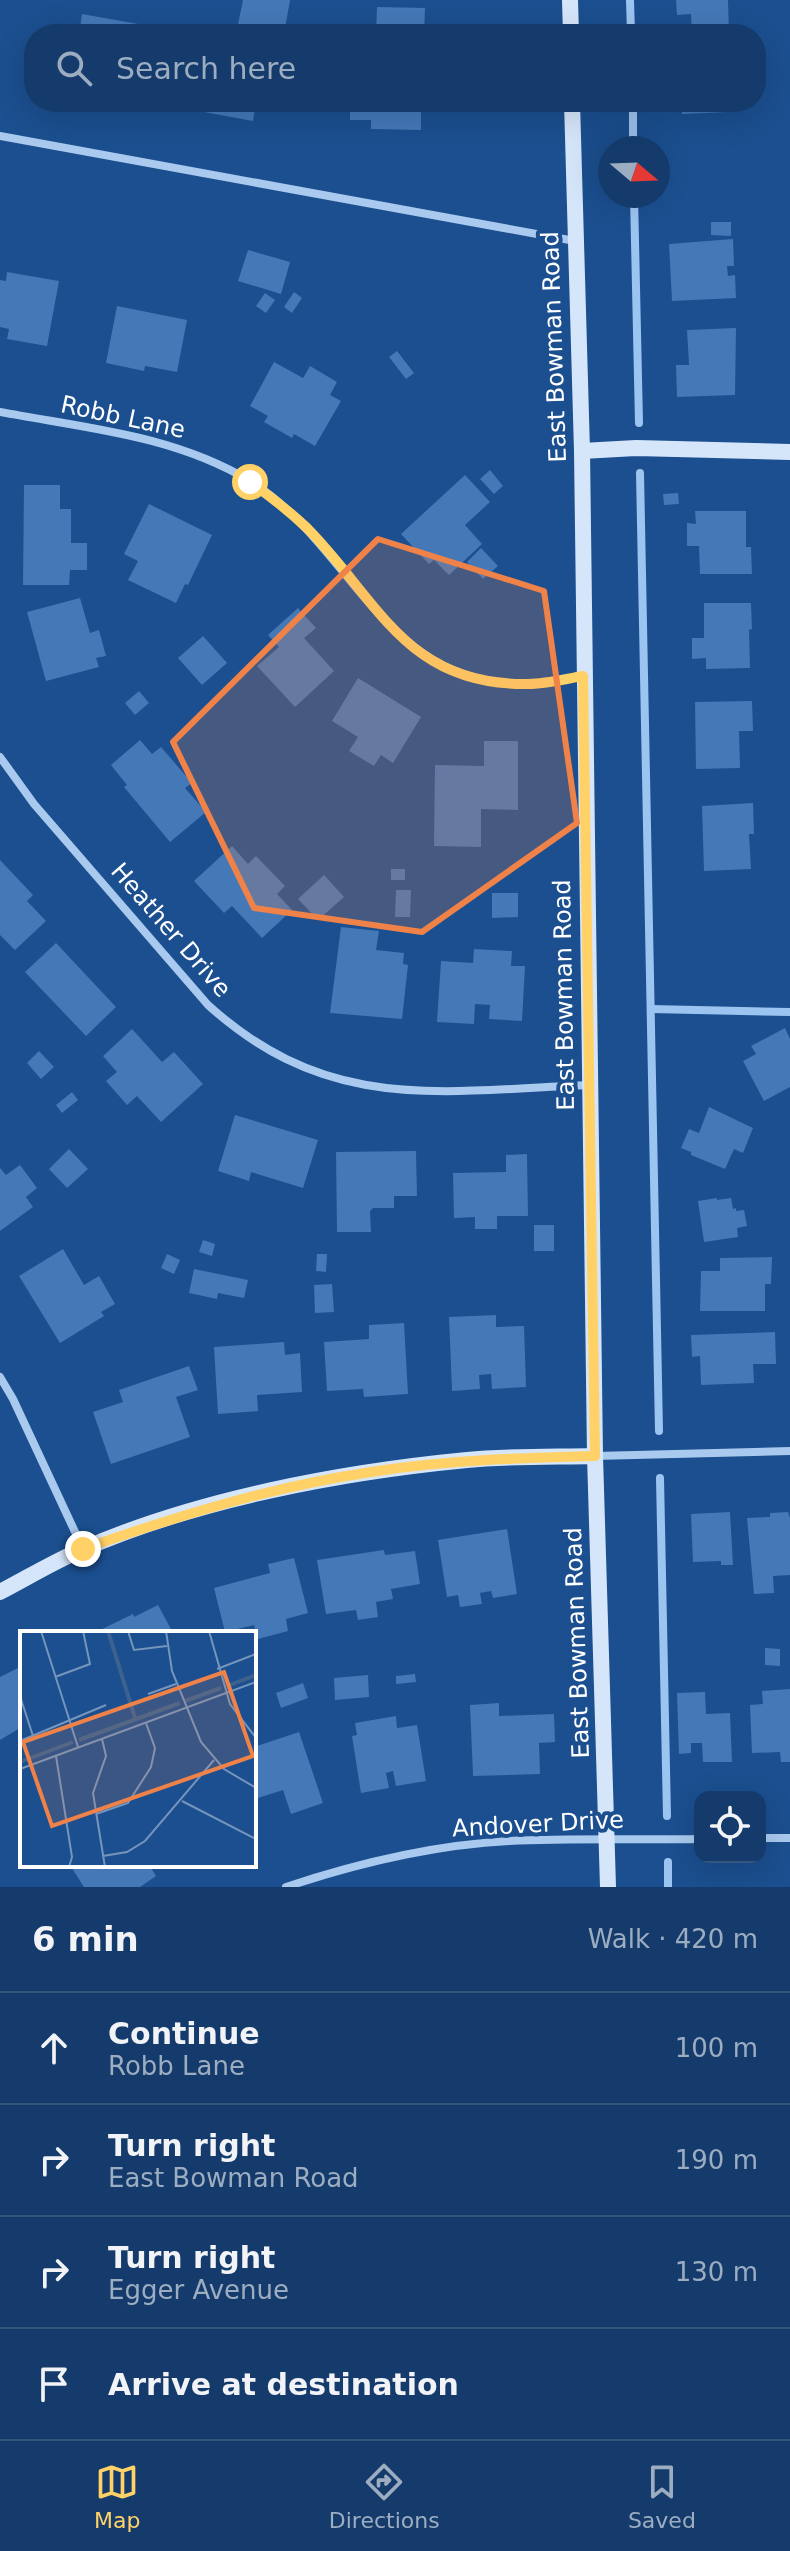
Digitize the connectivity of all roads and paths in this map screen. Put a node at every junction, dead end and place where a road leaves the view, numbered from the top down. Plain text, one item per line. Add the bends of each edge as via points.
1 (570, 0) edge
2 (571, 24) edge
3 (572, 112) edge
4 (0, 136) edge
5 (575, 241) junction
6 (0, 412) edge
7 (582, 451) junction
8 (790, 452) edge
9 (583, 676) junction
10 (0, 757) edge
11 (589, 1085) junction
12 (0, 1377) edge
13 (790, 1451) edge
14 (595, 1456) junction
15 (83, 1549) junction
16 (0, 1592) edge
17 (766, 1838) edge
18 (790, 1838) edge
19 (694, 1839) edge
20 (607, 1840) junction
21 (286, 1887) edge
22 (608, 1887) edge

1 - 2 street
3 - 5 street, East Bowman Road
4 - 5 street
5 - 7 street, East Bowman Road
6 - 9 street, Robb Lane via 160,441 207,458 250,482 308,529 399,637 460,673 530,684
7 - 8 street
7 - 9 street, East Bowman Road
9 - 11 street, East Bowman Road
10 - 11 street, Heather Drive via 34,804 208,1005 268,1050 359,1086 409,1092
11 - 14 street, East Bowman Road
12 - 15 street
13 - 14 street
14 - 15 street via 470,1460 371,1472 273,1490
14 - 20 street, East Bowman Road
15 - 16 street
17 - 18 street
19 - 20 street, Andover Drive
20 - 21 street, Andover Drive via 508,1841 433,1849
20 - 22 street, East Bowman Road

